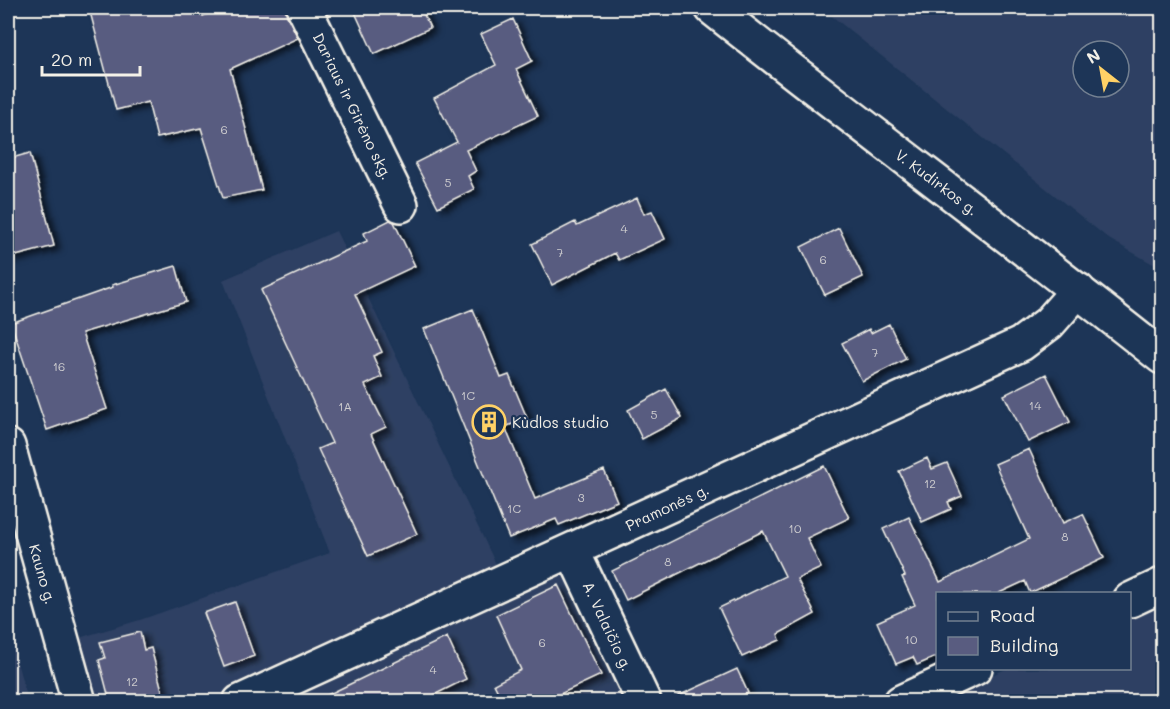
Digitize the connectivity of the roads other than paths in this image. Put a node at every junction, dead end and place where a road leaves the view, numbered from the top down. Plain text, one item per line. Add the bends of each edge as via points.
1 (304, 8) edge
2 (712, 8) edge
3 (401, 205) dead end
4 (1078, 290) junction
5 (1162, 357) edge
6 (8, 446) edge
7 (572, 550) junction
8 (1162, 585) edge
9 (1131, 600) edge
10 (973, 670) edge
11 (79, 702) edge
12 (240, 702) edge
13 (644, 702) edge
14 (901, 702) edge

1 - 3 street, Dariaus ir Girėno skg.
2 - 4 street, V. Kudirkos g.
4 - 5 street, V. Kudirkos g.
4 - 7 street, Pramonės g. via 1049,323 1021,344
6 - 11 street, Kauno g.
7 - 12 street, Pramonės g.
7 - 13 street, A. Valaičio g.
8 - 9 street
10 - 14 street

